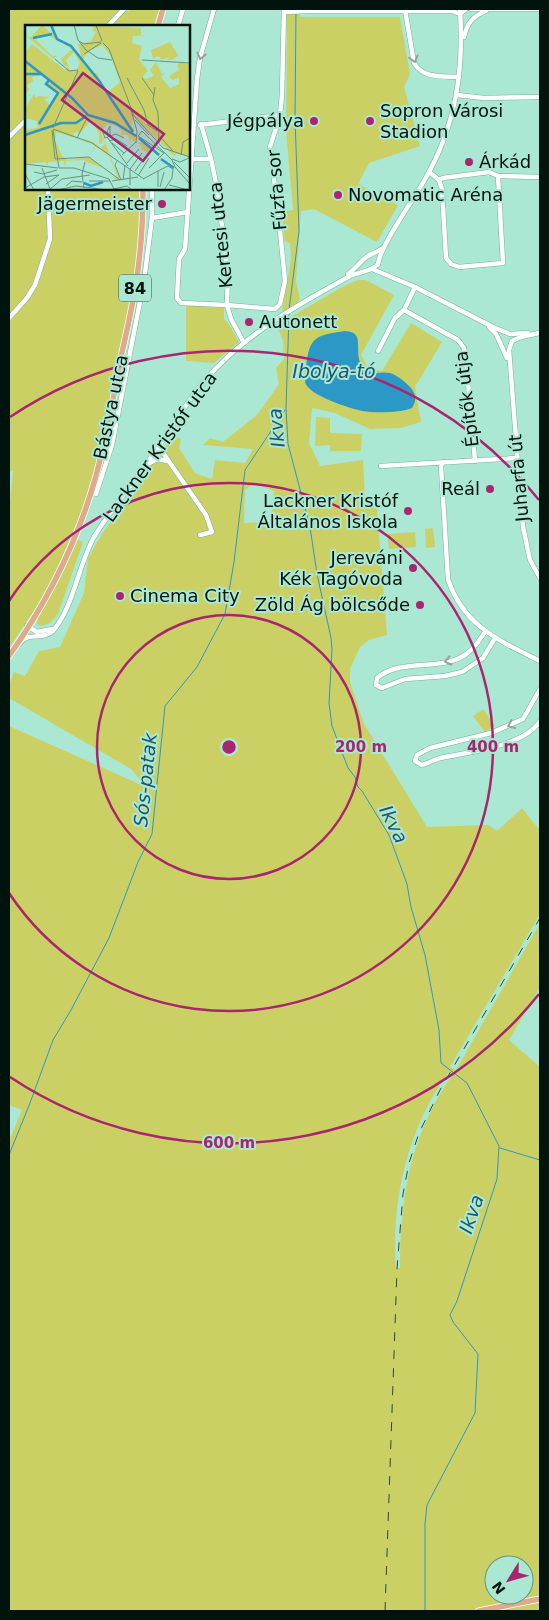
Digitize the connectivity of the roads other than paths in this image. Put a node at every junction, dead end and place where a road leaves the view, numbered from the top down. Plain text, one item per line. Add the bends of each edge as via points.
1 (124, 9) edge
2 (163, 9) edge
3 (183, 9) edge
4 (214, 9) edge
5 (455, 9) edge
6 (467, 9) edge
7 (513, 9) edge
8 (540, 9) edge
9 (307, 10) edge
10 (405, 10) edge
11 (488, 10) edge
12 (284, 11) edge
13 (442, 11) junction
14 (461, 14) edge
15 (471, 19) junction
16 (109, 25) edge
17 (158, 25) edge
18 (178, 25) edge
19 (462, 46) junction
20 (459, 77) junction
21 (456, 95) junction
22 (540, 97) edge
23 (280, 114) junction
24 (25, 121) edge
25 (201, 124) junction
26 (194, 126) junction
27 (9, 137) edge
28 (191, 159) junction
29 (211, 159) junction
30 (429, 172) junction
31 (498, 176) junction
32 (190, 177) edge
33 (540, 177) edge
34 (439, 180) junction
35 (48, 190) edge
36 (143, 190) edge
37 (152, 190) edge
38 (189, 190) edge
39 (188, 212) junction
40 (152, 218) junction
41 (388, 241) junction
42 (373, 256) junction
43 (364, 260) junction
44 (378, 262) junction
45 (371, 269) junction
46 (399, 279) junction
47 (333, 285) junction
48 (415, 287) junction
49 (227, 305) junction
50 (404, 310) junction
51 (9, 318) edge
52 (481, 322) junction
53 (508, 333) junction
54 (540, 333) edge
55 (498, 338) junction
56 (244, 343) junction
57 (511, 343) junction
58 (502, 346) junction
59 (378, 351) dead end
60 (510, 374) junction
61 (159, 447) junction
62 (517, 458) junction
63 (168, 461) junction
64 (475, 461) junction
65 (444, 462) junction
66 (145, 466) junction
67 (380, 466) dead end
68 (96, 494) dead end
69 (200, 536) dead end
70 (540, 578) edge
71 (36, 613) junction
72 (27, 626) junction
73 (484, 632) junction
74 (38, 634) junction
75 (495, 638) junction
76 (14, 648) junction
77 (9, 656) edge
78 (540, 662) edge
79 (540, 689) edge
80 (540, 721) edge
81 (540, 1599) edge
82 (479, 1611) edge

1 - 16 street
2 - 17 main road
3 - 18 street
4 -> 26 street via 200,58
5 - 13 street
6 - 11 street
6 - 14 street
6 - 15 street, Lackner Kristóf utca
7 - 8 street
7 - 11 street
9 - 10 street
9 - 12 street
10 - 13 street
10 -> 20 street via 417,68 430,76
11 - 15 street
12 - 23 street, Fűzfa sor
13 - 14 street
14 - 15 street via 464,21
14 - 19 street, Lackner Kristóf utca
15 - 19 street, Lackner Kristóf utca
19 - 20 street, Lackner Kristóf utca
20 - 21 street, Lackner Kristóf utca
21 - 22 street
21 - 30 street, Lackner Kristóf utca via 447,132
23 - 25 street
23 - 49 street, Fűzfa sor via 270,147 285,280 280,304 275,309
24 - 27 street
25 - 26 street
25 - 29 street, Kertesi utca
26 - 28 street
28 - 29 street
28 - 32 street
29 - 49 street, Kertesi utca via 228,273
30 - 34 street
30 - 41 street, Lackner Kristóf utca
31 - 33 street
31 - 34 street via 489,172
31 - 34 street via 502,263 459,267 446,258
35 - 51 street via 50,239 35,285
36 - 71 main road, Bástya utca / 84 via 138,274 104,445 74,539
37 - 40 street
38 - 39 street
39 - 40 street
39 - 49 street via 185,249 179,259 177,298 181,303
40 - 68 street via 124,389 112,446
41 - 42 street, Lackner Kristóf utca
41 - 44 street, Lackner Kristóf utca
42 - 43 street, Lackner Kristóf utca
42 - 44 street
43 - 45 street via 365,266
43 - 47 street, Lackner Kristóf utca
44 - 45 street, Lackner Kristóf utca
44 - 46 street
45 - 46 street
45 - 47 street, Lackner Kristóf utca
46 - 48 street
47 - 56 street, Lackner Kristóf utca
48 - 50 street
48 - 52 street
49 - 56 street, Kertesi utca
50 - 59 street via 395,318
50 - 64 street, Építők útja via 455,338 464,348
52 - 53 street
52 - 55 street
53 - 54 street
53 - 55 street via 502,333
53 - 57 street
54 - 57 street
55 - 58 street
56 - 61 street, Lackner Kristóf utca via 206,380
57 - 58 street
57 - 60 street, Juharfa út
58 - 60 street, Juharfa út
60 - 62 street, Juharfa út
61 - 63 street
61 - 66 street, Lackner Kristóf utca
62 - 64 street
62 - 70 street, Juharfa út via 526,547
63 - 66 street via 157,459
63 - 69 street via 208,521 212,532
64 - 65 street
65 - 67 street
65 - 73 street via 441,466 448,579 452,592
66 - 74 street, Lackner Kristóf utca via 93,539 55,627 51,632
71 - 72 main road, 84
71 - 74 street via 33,624
72 - 74 street
72 - 76 main road, 84
73 - 75 street
73 -> 75 street via 478,643 462,656 400,667 382,674 376,685 382,688 405,679 462,672 483,658
74 - 76 street, Lackner Kristóf utca
75 - 78 street
76 - 77 main road, 84
79 -> 80 street via 523,720 492,733 430,748 417,755 415,761 422,765 439,758 493,748 525,735
81 - 82 main road

